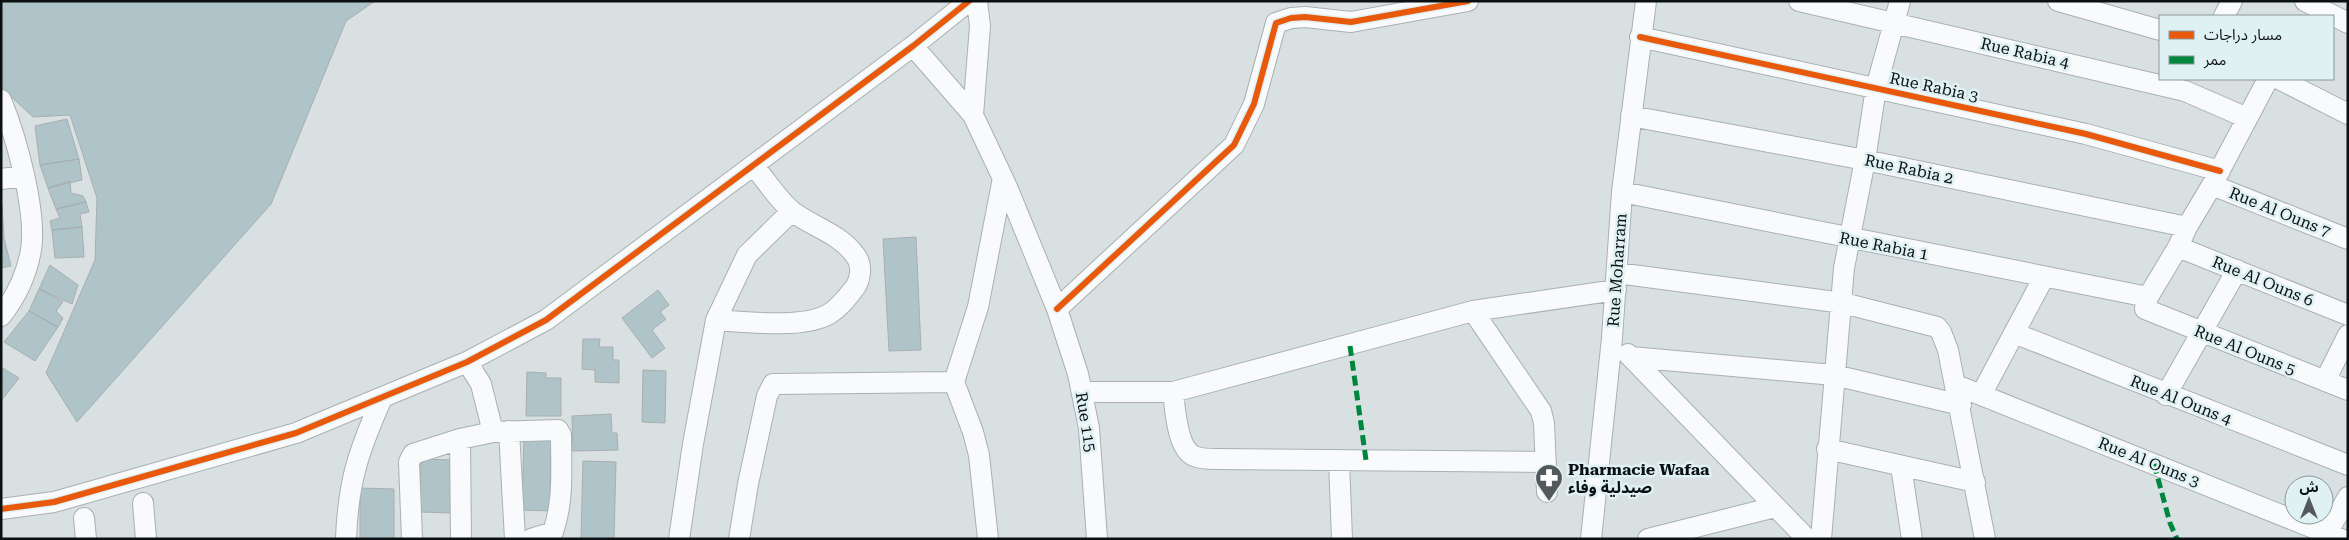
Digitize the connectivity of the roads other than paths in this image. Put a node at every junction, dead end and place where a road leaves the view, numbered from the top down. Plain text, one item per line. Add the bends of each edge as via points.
1 (969, 1) edge
2 (977, 1) edge
3 (1468, 1) edge
4 (1646, 1) edge
5 (1799, 1) edge
6 (1900, 1) edge
7 (2058, 1) edge
8 (2232, 1) edge
9 (2305, 7) edge
10 (1371, 10) edge
11 (2225, 15) edge
12 (2326, 15) edge
13 (2334, 18) edge
14 (1893, 22) junction
15 (2348, 23) edge
16 (2159, 30) edge
17 (1640, 37) junction
18 (913, 46) junction
19 (2159, 79) edge
20 (2165, 80) edge
21 (2267, 80) edge
22 (2281, 80) edge
23 (2188, 85) edge
24 (1876, 88) junction
25 (1, 100) edge
26 (2348, 114) edge
27 (973, 115) junction
28 (1631, 116) junction
29 (2247, 118) junction
30 (1865, 160) junction
31 (752, 166) junction
32 (24, 176) junction
33 (1, 178) edge
34 (1003, 178) junction
35 (2216, 178) junction
36 (1622, 192) junction
37 (791, 212) junction
38 (2187, 227) junction
39 (1848, 239) junction
40 (2348, 239) edge
41 (2178, 247) junction
42 (2237, 270) junction
43 (2044, 277) junction
44 (1617, 281) junction
45 (2147, 302) junction
46 (1843, 303) junction
47 (1057, 309) junction
48 (1473, 311) junction
49 (2, 313) edge
50 (2348, 315) edge
51 (716, 320) junction
52 (2014, 333) junction
53 (2201, 333) junction
54 (2348, 335) edge
55 (1612, 338) junction
56 (1631, 356) junction
57 (467, 362) junction
58 (1834, 375) junction
59 (2325, 381) junction
60 (954, 382) junction
61 (1956, 385) junction
62 (2348, 390) edge
63 (1082, 392) junction
64 (1173, 392) junction
65 (1981, 395) junction
66 (2166, 395) junction
67 (382, 398) junction
68 (1960, 406) junction
69 (501, 431) junction
70 (460, 439) junction
71 (1827, 449) junction
72 (1338, 460) junction
73 (1546, 462) junction
74 (2348, 465) edge
75 (1901, 466) junction
76 (1975, 482) junction
77 (1546, 492) dead end
78 (2348, 497) edge
79 (143, 503) dead end
80 (1776, 507) junction
81 (1, 509) edge
82 (84, 518) dead end
83 (2334, 536) edge
84 (86, 539) edge
85 (146, 539) edge
86 (346, 539) edge
87 (412, 539) edge
88 (461, 539) edge
89 (515, 539) edge
90 (532, 539) edge
91 (680, 539) edge
92 (739, 539) edge
93 (988, 539) edge
94 (1097, 539) edge
95 (1342, 539) edge
96 (1592, 539) edge
97 (1648, 539) edge
98 (1807, 539) edge
99 (1821, 539) edge
100 (1912, 539) edge
101 (1985, 539) edge

1 - 18 street
2 - 27 street via 980,26
3 - 10 street
4 - 17 street, Rue Moharram
5 - 14 street, Rue Rabia 4
6 - 14 street
7 - 16 street
8 - 11 street
9 - 12 street
10 - 47 street via 1351,22 1291,18 1276,23 1254,104 1234,145
13 - 15 street
14 - 19 street, Rue Rabia 4
14 - 24 street
17 - 24 street, Rue Rabia 3
17 - 28 street, Rue Moharram
18 - 27 street
18 - 31 street
20 - 23 street, Rue Rabia 4
21 - 29 street
22 - 26 street
23 - 29 street, Rue Rabia 4
24 - 30 street
24 - 35 street, Rue Rabia 3 via 2086,134
25 - 32 street via 16,138
27 - 34 street, Rue 115
28 - 30 street, Rue Rabia 2
28 - 36 street, Rue Moharram
29 - 35 street
30 - 38 street, Rue Rabia 2
30 - 39 street
31 - 37 street
31 - 57 street via 546,320
32 - 33 street
32 - 49 street via 31,247 25,276
34 - 47 street, Rue 115
34 - 60 street via 978,307
35 - 38 street
35 - 40 street, Rue Al Ouns 7
36 - 39 street, Rue Rabia 1
36 - 44 street, Rue Moharram
37 - 51 street via 747,255
37 - 51 street via 846,244 857,257 860,270 858,284 842,304 813,320 768,324
38 - 41 street
39 - 43 street, Rue Rabia 1
39 - 46 street
41 - 42 street, Rue Al Ouns 6
41 - 45 street
42 - 50 street, Rue Al Ouns 6
42 - 53 street
43 - 45 street, Rue Rabia 1
43 - 52 street
44 - 46 street
44 - 48 street
44 - 55 street, Rue Moharram
45 - 53 street, Rue Al Ouns 5 via 2148,312
46 - 58 street
46 - 61 street via 1937,327 1945,340
47 - 63 street, Rue 115
48 - 64 street
48 - 73 street via 1541,411
51 - 91 street via 694,436
52 - 65 street
52 - 66 street, Rue Al Ouns 4
53 - 59 street, Rue Al Ouns 5
53 - 66 street
54 - 59 street
55 - 56 street
55 - 96 street, Rue Moharram
56 - 58 street
56 - 80 street
57 - 67 street
57 - 69 street via 481,384
58 - 68 street
58 - 71 street
59 - 62 street, Rue Al Ouns 5
60 - 92 street via 773,384 767,396
60 - 93 street via 979,455
61 - 65 street, Rue Al Ouns 3
61 - 68 street
63 - 64 street
63 - 94 street, Rue 115 via 1089,428
64 - 72 street via 1179,433 1185,450 1194,456
65 - 83 street, Rue Al Ouns 3
66 - 74 street, Rue Al Ouns 4
67 - 81 street via 296,433 54,502
67 - 86 street via 352,476
68 - 76 street
69 - 70 street
69 - 89 street
69 - 90 street via 552,429 561,435 561,484 553,532
70 - 87 street via 410,457
70 - 88 street
71 - 75 street
71 - 99 street
72 - 73 street
72 - 95 street
73 - 77 street
75 - 76 street
75 - 100 street
76 - 101 street
78 - 83 street
79 - 85 street
80 - 97 street
80 - 98 street
82 - 84 street

